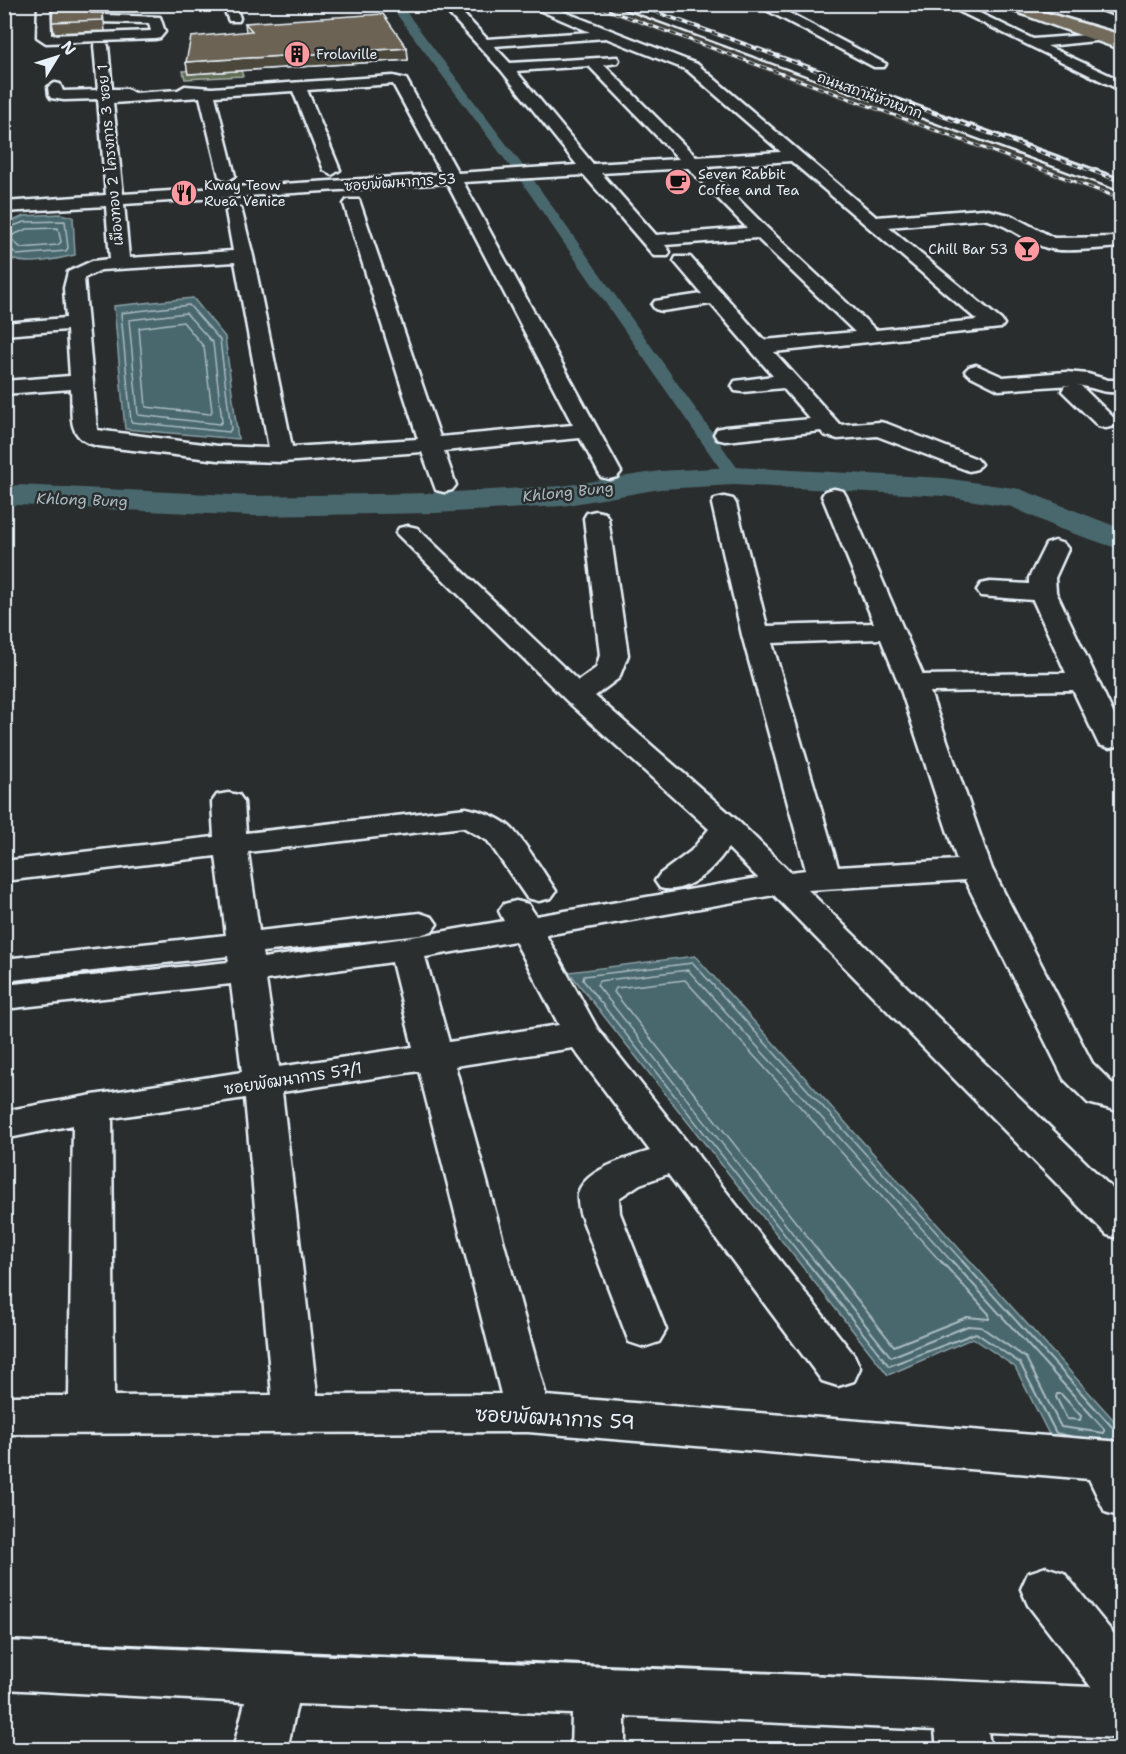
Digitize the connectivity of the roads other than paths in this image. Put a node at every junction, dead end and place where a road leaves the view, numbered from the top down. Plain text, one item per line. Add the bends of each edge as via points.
1 (44, 4) edge
2 (96, 4) edge
3 (228, 4) edge
4 (446, 4) edge
5 (619, 4) edge
6 (761, 4) edge
7 (950, 4) edge
8 (1000, 4) edge
9 (1033, 4) edge
10 (1087, 8) edge
11 (530, 11) edge
12 (1122, 14) edge
13 (234, 18) dead end
14 (485, 21) dead end
15 (463, 22) junction
16 (1122, 24) edge
17 (612, 34) junction
18 (1122, 34) edge
19 (1095, 37) junction
20 (1122, 39) edge
21 (483, 43) junction
22 (1031, 43) junction
23 (101, 46) dead end
24 (1122, 46) edge
25 (666, 56) junction
26 (592, 61) junction
27 (879, 64) dead end
28 (506, 67) junction
29 (298, 85) junction
30 (55, 87) dead end
31 (1122, 87) edge
32 (206, 92) junction
33 (105, 97) junction
34 (795, 156) junction
35 (692, 162) junction
36 (332, 170) junction
37 (589, 170) junction
38 (454, 180) junction
39 (135, 182) dead end
40 (1122, 186) edge
41 (113, 192) junction
42 (441, 198) dead end
43 (375, 202) dead end
44 (4, 207) edge
45 (213, 213) dead end
46 (137, 218) dead end
47 (115, 219) junction
48 (872, 223) junction
49 (760, 232) junction
50 (1122, 242) edge
51 (244, 256) junction
52 (683, 261) dead end
53 (120, 263) junction
54 (715, 298) junction
55 (662, 305) dead end
56 (76, 323) junction
57 (4, 329) edge
58 (871, 336) junction
59 (760, 347) junction
60 (976, 371) dead end
61 (789, 381) junction
62 (80, 382) junction
63 (743, 386) dead end
64 (1113, 387) edge
65 (4, 388) edge
66 (1073, 391) junction
67 (1013, 397) dead end
68 (770, 411) dead end
69 (819, 416) junction
70 (1106, 422) dead end
71 (586, 431) junction
72 (725, 435) dead end
73 (431, 445) junction
74 (282, 455) junction
75 (969, 464) dead end
76 (609, 472) dead end
77 (444, 484) dead end
78 (834, 496) dead end
79 (724, 504) dead end
80 (596, 518) dead end
81 (408, 533) dead end
82 (1054, 549) dead end
83 (990, 590) dead end
84 (1043, 592) junction
85 (890, 631) junction
86 (756, 635) junction
87 (1082, 681) junction
88 (914, 684) junction
89 (577, 695) junction
90 (1110, 739) dead end
91 (228, 802) dead end
92 (726, 827) junction
93 (231, 845) junction
94 (976, 868) junction
95 (4, 871) edge
96 (774, 875) junction
97 (825, 878) junction
98 (672, 881) junction
99 (527, 910) junction
100 (406, 949) junction
101 (246, 957) junction
102 (4, 970) edge
103 (4, 997) edge
104 (582, 1034) junction
105 (435, 1056) junction
106 (262, 1082) junction
107 (1122, 1099) edge
108 (93, 1108) junction
109 (4, 1125) edge
110 (679, 1158) junction
111 (1122, 1224) edge
112 (644, 1330) dead end
113 (838, 1368) dead end
114 (528, 1413) junction
115 (296, 1414) junction
116 (4, 1415) edge
117 (91, 1415) junction
118 (1115, 1473) edge
119 (1046, 1589) dead end
120 (4, 1665) edge
121 (277, 1679) junction
122 (1122, 1685) edge
123 (599, 1690) junction
124 (1122, 1713) edge
125 (962, 1728) edge
126 (260, 1749) edge
127 (598, 1749) edge

1 - 2 street via 46,39 158,32 155,20 151,19 99,19
3 - 13 street
4 - 15 street
5 - 40 street, ถนนสถานีหัวหมาก
6 - 27 street
7 - 22 street
8 - 19 main road
8 - 20 main road
9 - 18 main road
10 - 12 main road
10 - 16 main road
11 - 17 street via 562,16
14 - 15 street
15 - 21 street
17 - 21 street
17 - 25 street
19 - 22 street
19 - 24 main road
21 - 28 street
22 - 31 street
23 - 33 street, เมืองทอง 2 โครงการ 3 ซอย 1
25 - 26 street
25 - 34 street via 692,67
26 - 28 street
26 - 35 street
28 - 37 street
29 - 32 street
29 - 36 street
29 - 38 street via 401,82
30 - 33 street via 58,96
32 - 33 street
32 - 36 street via 221,176
33 - 41 street, เมืองทอง 2 โครงการ 3 ซอย 1
34 - 35 street, ซอยพัฒนาการ 53
34 - 48 street
35 - 37 street, ซอยพัฒนาการ 53
35 - 49 street
36 - 38 street
37 - 38 street, ซอยพัฒนาการ 53
37 - 49 street via 655,246
38 - 41 street, ซอยพัฒนาการ 53
38 - 42 street
38 - 71 street
39 - 41 street
41 - 44 street, ซอยพัฒนาการ 53
41 - 47 street, เมืองทอง 2 โครงการ 3 ซอย 1
43 - 73 street via 347,204
45 - 51 street via 241,211
46 - 47 street
47 - 53 street, เมืองทอง 2 โครงการ 3 ซอย 1
48 - 50 street via 999,215 1052,244
48 - 58 street via 994,324
49 - 58 street
51 - 53 street
51 - 74 street
52 - 54 street
53 - 56 street via 99,265 75,276
54 - 55 street
54 - 59 street
56 - 57 street
56 - 62 street
58 - 59 street
59 - 61 street
60 - 64 street via 999,384 1066,378
61 - 63 street
61 - 69 street
62 - 65 street
62 - 74 street via 85,430 98,439 218,453
64 - 66 street
66 - 67 street
66 - 70 street
68 - 69 street
69 - 72 street
69 - 75 street via 838,432 891,432
71 - 73 street
71 - 76 street
73 - 74 street
73 - 77 street
78 - 85 street
79 - 86 street
80 - 89 street via 614,655 609,672
81 - 89 street
82 - 84 street via 1042,578
83 - 84 street
84 - 87 street
85 - 86 street
85 - 88 street
86 - 97 street
87 - 88 street
87 - 90 street
88 - 94 street
89 - 92 street
91 - 93 street
92 - 96 street
92 - 98 street via 702,861
93 - 95 street
93 - 99 street via 466,817 499,834
93 - 101 street
94 - 97 street
94 - 107 street via 1077,1070 1101,1094
96 - 97 street
96 - 98 street
96 - 99 street
96 - 111 street
98 - 99 street
99 - 100 street
99 - 101 street via 389,929
99 - 104 street
100 - 101 street
100 - 105 street
101 - 102 street
101 - 103 street
101 - 106 street
104 - 105 street, ซอยพัฒนาการ 57/1
104 - 110 street
105 - 106 street, ซอยพัฒนาการ 57/1
105 - 114 street
106 - 108 street, ซอยพัฒนาการ 57/1
106 - 115 street
108 - 109 street, ซอยพัฒนาการ 57/1
108 - 117 street
110 - 112 street via 632,1170 610,1180 598,1194 600,1214
110 - 113 street
114 - 115 street, ซอยพัฒนาการ 59
114 - 118 street, ซอยพัฒนาการ 59
115 - 117 street, ซอยพัฒนาการ 59
116 - 117 street, ซอยพัฒนาการ 59
119 - 122 street
120 - 121 street
121 - 123 street
121 - 126 street
123 - 125 street
123 - 127 street
124 - 125 street

